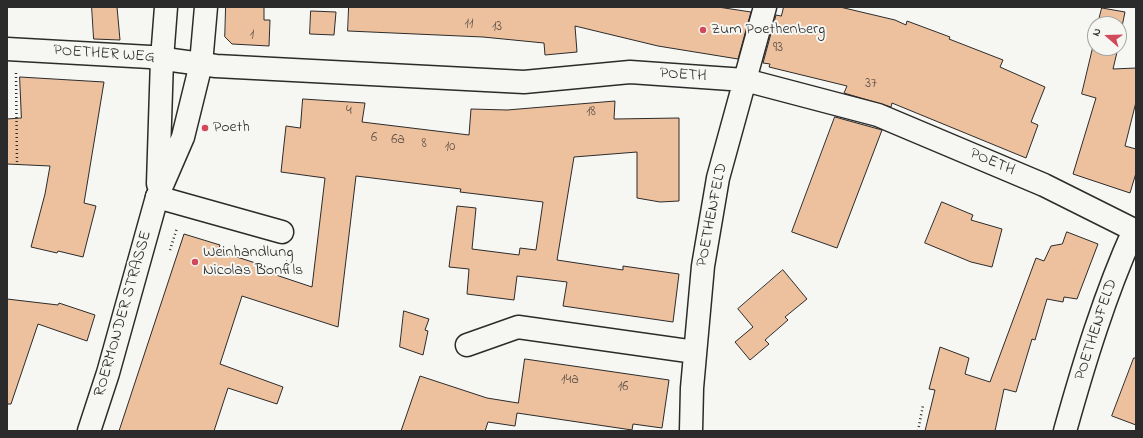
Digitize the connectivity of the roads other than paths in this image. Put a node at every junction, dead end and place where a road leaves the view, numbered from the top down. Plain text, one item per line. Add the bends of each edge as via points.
1 (166, 7) edge
2 (206, 7) edge
3 (765, 7) edge
4 (12, 50) edge
5 (162, 59) junction
6 (201, 64) junction
7 (745, 80) junction
8 (157, 197) junction
9 (1135, 231) edge
10 (282, 232) dead end
11 (467, 346) dead end
12 (695, 352) junction
13 (90, 431) edge
14 (691, 431) edge
15 (1065, 431) edge

1 - 5 street, ROERMONDER STRASSE
2 - 6 street, ROERMONDER STRASSE
3 - 7 street, POETHENFELD
4 - 5 street, POETHER WEG
5 - 6 street, POETHER WEG
5 - 8 street, ROERMONDER STRASSE
6 - 7 street, POETH via 524,82 630,72
6 - 8 street, ROERMONDER STRASSE via 183,137
7 - 9 street, POETH via 878,115 1044,185
7 - 12 street, POETHENFELD via 718,178 703,266
8 - 10 street
8 - 13 street, ROERMONDER STRASSE
9 - 15 street, POETHENFELD via 1118,265
11 - 12 street via 518,327
12 - 14 street, POETHENFELD

